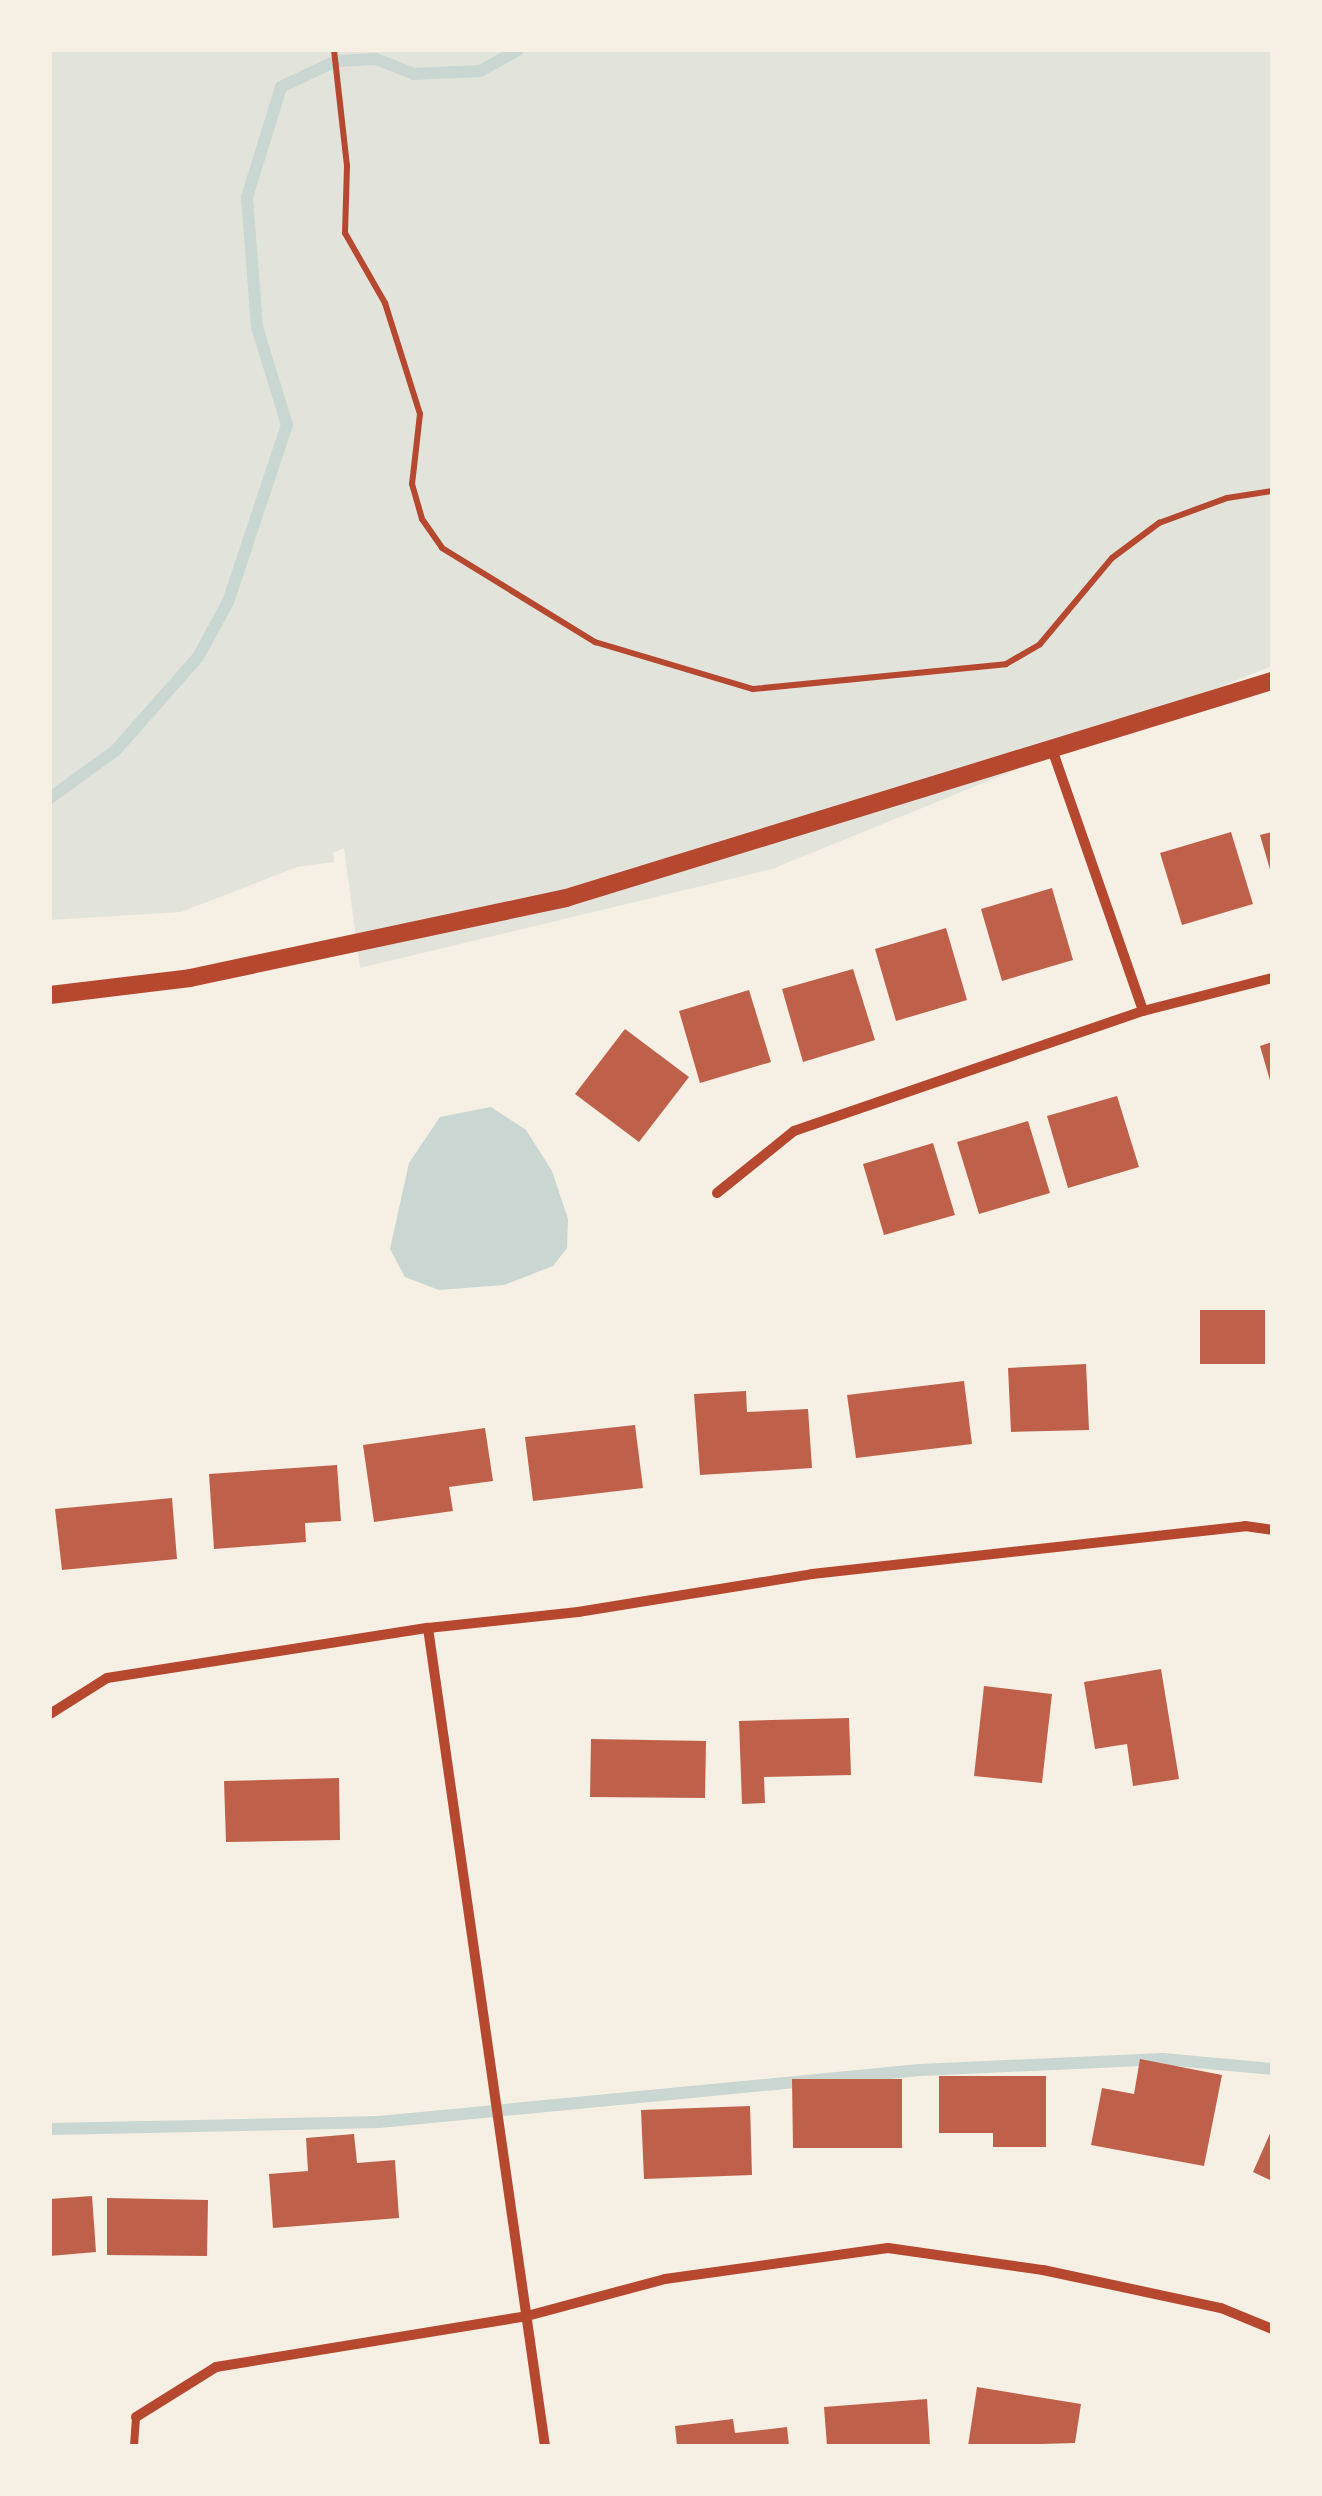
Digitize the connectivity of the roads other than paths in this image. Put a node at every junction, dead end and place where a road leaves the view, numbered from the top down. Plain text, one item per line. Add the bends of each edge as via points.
1 (1272, 681) edge
2 (1053, 752) junction
3 (1272, 978) edge
4 (50, 995) edge
5 (1143, 1011) junction
6 (718, 1193) dead end
7 (1272, 1530) edge
8 (428, 1628) junction
9 (50, 1714) edge
10 (527, 2316) junction
11 (1272, 2329) edge
12 (136, 2417) joint
13 (134, 2446) edge
14 (544, 2446) edge

1 - 2 street
2 - 4 street via 566,898 190,978
2 - 5 street
3 - 5 street
5 - 6 street via 794,1130
7 - 8 street via 1245,1526 812,1574
8 - 9 street via 106,1678
8 - 10 street
10 - 11 street via 664,2279 888,2248 1043,2270 1221,2308
10 - 12 street via 216,2368
10 - 14 street
12 - 13 lane

